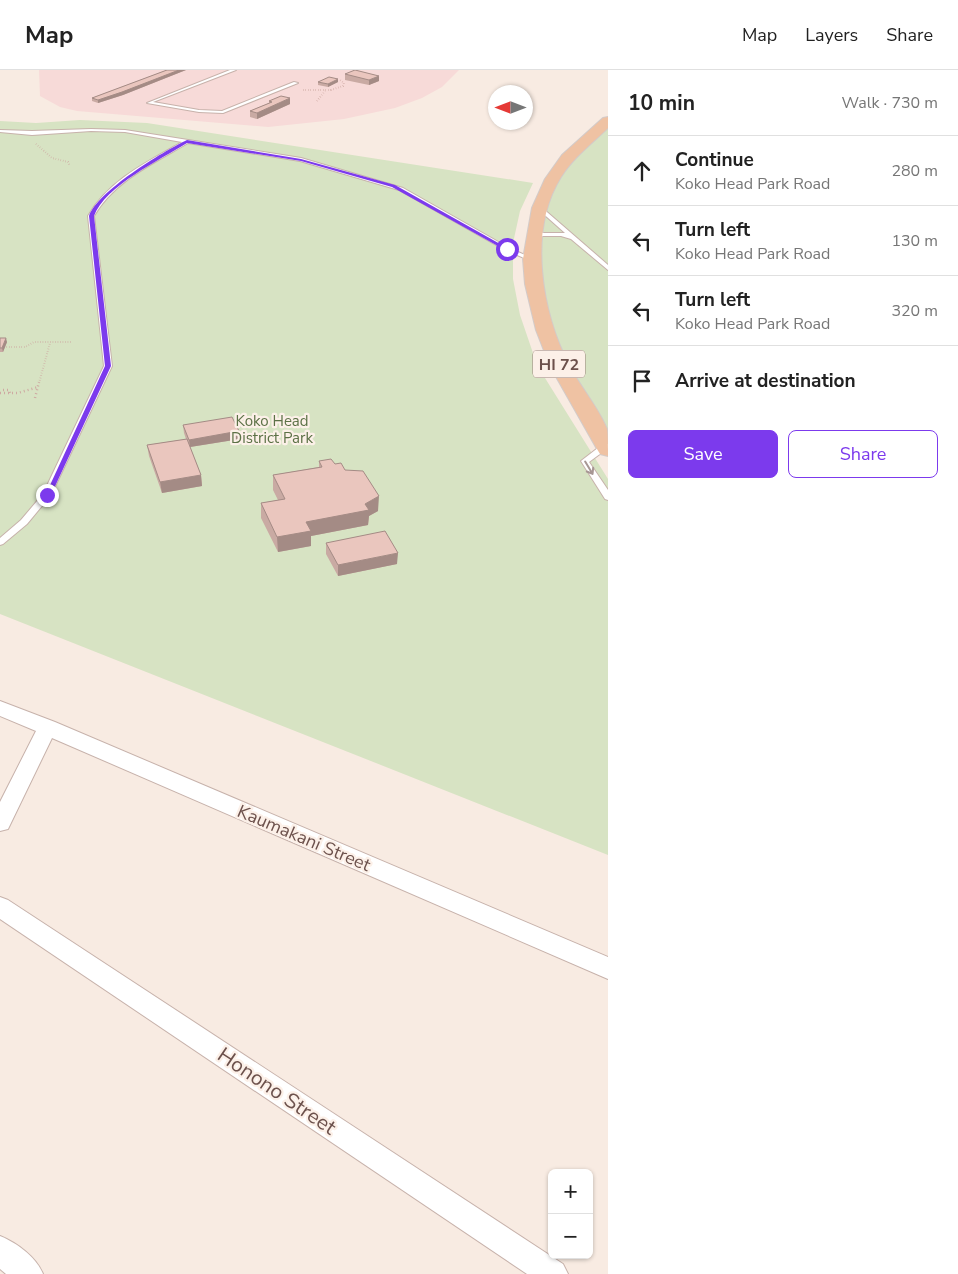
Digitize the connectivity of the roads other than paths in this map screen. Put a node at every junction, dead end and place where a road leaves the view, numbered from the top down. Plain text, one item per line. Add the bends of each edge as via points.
1 (234, 70) edge
2 (296, 83) dead end
3 (608, 121) edge
4 (0, 131) edge
5 (187, 141) junction
6 (540, 208) junction
7 (534, 235) junction
8 (573, 237) junction
9 (531, 258) junction
10 (608, 268) edge
11 (607, 447) edge
12 (608, 497) edge
13 (0, 542) edge
14 (0, 708) edge
15 (48, 727) junction
16 (0, 823) edge
17 (0, 907) edge
18 (608, 968) edge
19 (0, 1250) edge
20 (28, 1274) edge
21 (553, 1274) edge

1 - 2 lane via 149,103 224,112
3 - 6 main road, HI 72 via 567,158 552,179
4 - 5 lane via 117,130
5 - 9 lane via 301,160 393,186 507,249
5 - 13 lane via 112,189 95,206 92,216 108,366 47,495 24,522
6 - 7 main road, HI 72
6 - 8 lane
7 - 8 lane
7 - 9 main road, HI 72
8 - 10 lane
9 - 11 main road, HI 72 via 545,330 560,366
11 -> 12 lane via 585,461
14 - 15 street, Kaumakani Street
15 - 16 street
15 - 18 street, Kaumakani Street
17 - 21 street, Honono Street
19 - 20 street

